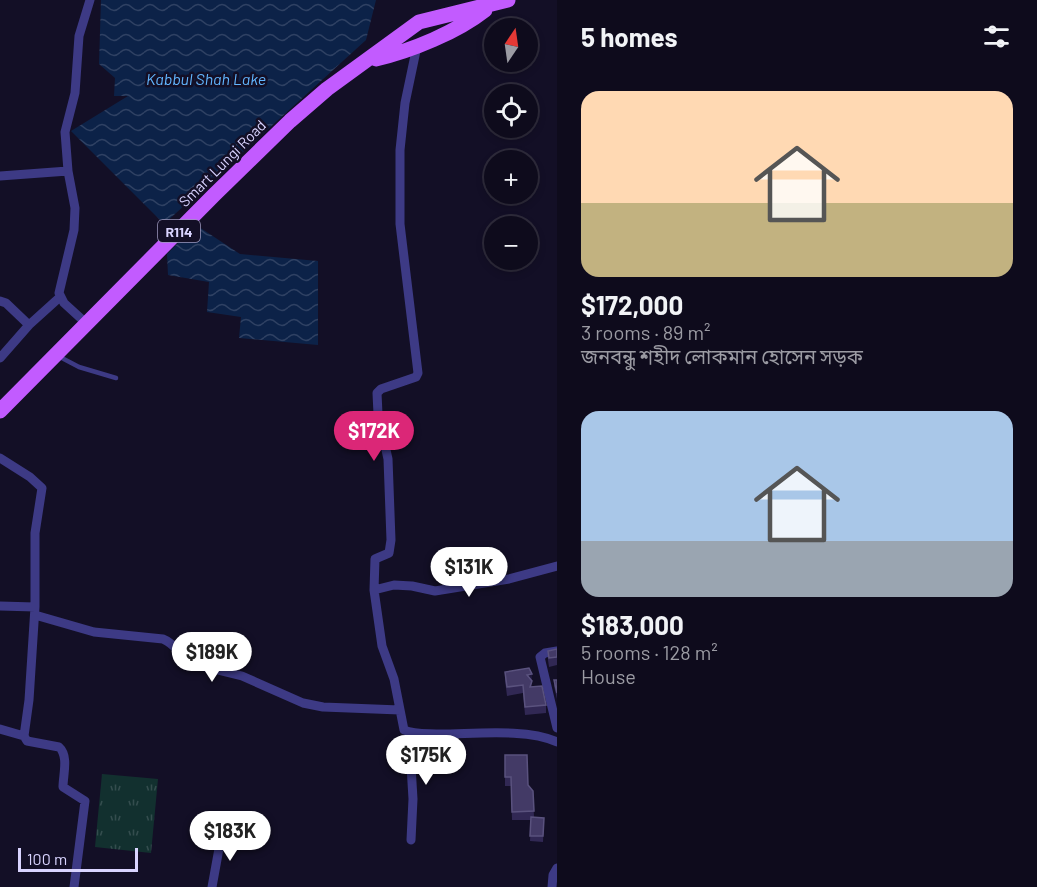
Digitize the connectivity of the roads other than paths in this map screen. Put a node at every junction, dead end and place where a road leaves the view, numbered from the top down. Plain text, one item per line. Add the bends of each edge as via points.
1 (90, 0) edge
2 (501, 1) edge
3 (417, 46) junction
4 (366, 61) junction
5 (68, 171) junction
6 (0, 176) edge
7 (60, 297) junction
8 (0, 301) edge
9 (87, 324) junction
10 (29, 325) junction
11 (57, 355) junction
12 (0, 358) edge
13 (116, 378) dead end
14 (0, 411) edge
15 (0, 458) edge
16 (557, 566) edge
17 (374, 590) junction
18 (0, 606) edge
19 (35, 611) junction
20 (557, 651) edge
21 (400, 710) junction
22 (557, 728) edge
23 (0, 729) edge
24 (410, 732) junction
25 (24, 736) junction
26 (557, 742) edge
27 (222, 832) dead end
28 (411, 840) dead end
29 (557, 868) edge
30 (74, 887) edge
31 (212, 887) edge
32 (552, 887) edge

1 - 5 street via 79,36 75,93 65,132
2 - 3 main road, R114
2 - 4 main road, Smart Lungi Road / R114 via 419,22
3 - 4 main road, R114
3 - 17 street via 400,150 400,224 418,373 377,393 388,459 391,548 375,559
4 - 9 main road, Smart Lungi Road / R114 via 290,121
5 - 6 street
5 - 7 street via 75,208 74,230
7 - 9 street
7 - 10 street
8 - 10 street
9 - 11 main road, Smart Lungi Road / R114
10 - 12 street
11 - 13 lane via 79,367
11 - 14 main road, Smart Lungi Road / R114
15 - 19 street via 42,488 35,533
16 - 17 street via 509,579 435,591 394,585
17 - 21 street via 382,646
18 - 19 street
19 - 21 street via 93,632 163,639 193,664 254,680 303,703
19 - 25 street
20 - 22 street via 540,657
21 - 24 street via 404,729
23 - 25 street
24 - 26 street via 523,735
24 - 28 street
25 - 30 street via 27,741 63,750 63,787 85,801
27 - 31 street
29 - 32 street

